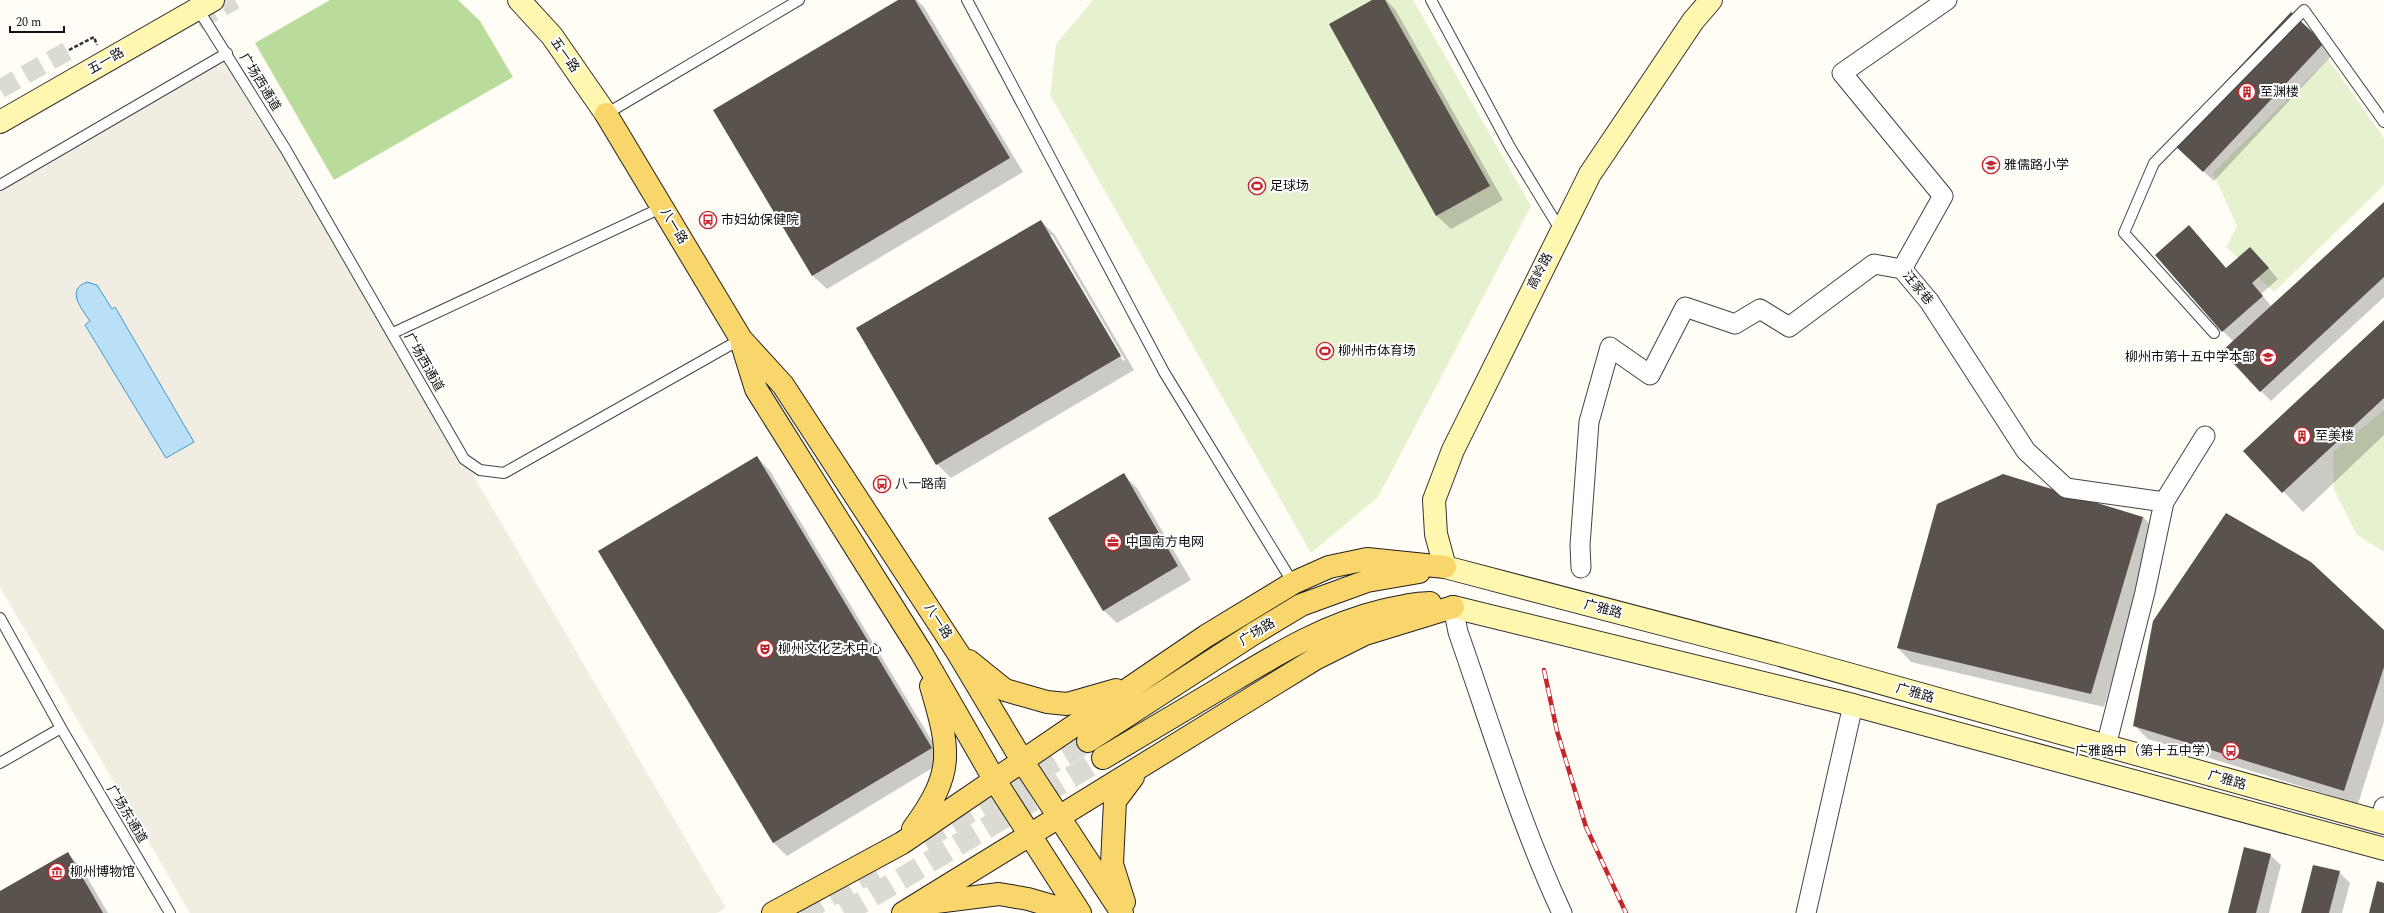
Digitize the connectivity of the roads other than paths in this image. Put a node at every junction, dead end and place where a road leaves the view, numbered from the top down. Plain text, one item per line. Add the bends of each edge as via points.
1 (519, 0) edge
2 (534, 0) edge
3 (799, 0) edge
4 (967, 0) edge
5 (1431, 0) edge
6 (1711, 0) edge
7 (1947, 0) edge
8 (205, 4) edge
9 (552, 36) junction
10 (227, 53) junction
11 (606, 114) junction
12 (2, 117) edge
13 (2384, 122) edge
14 (0, 185) edge
15 (663, 207) junction
16 (1561, 231) junction
17 (1902, 269) junction
18 (393, 333) junction
19 (2214, 333) dead end
20 (741, 339) junction
21 (2205, 436) dead end
22 (2164, 502) junction
23 (1446, 567) junction
24 (1581, 568) dead end
25 (1293, 583) junction
26 (1453, 607) junction
27 (0, 618) edge
28 (921, 652) junction
29 (958, 653) junction
30 (1146, 679) junction
31 (1853, 704) junction
32 (61, 728) junction
33 (1088, 741) tunnel mouth
34 (2106, 746) junction
35 (1103, 758) tunnel mouth
36 (0, 762) edge
37 (1023, 762) junction
38 (1141, 766) junction
39 (994, 779) junction
40 (1060, 818) junction
41 (2383, 818) edge
42 (1030, 836) junction
43 (902, 843) junction
44 (2384, 849) edge
45 (911, 909) edge
46 (170, 913) edge
47 (773, 913) edge
48 (1069, 913) edge
49 (1080, 913) edge
50 (1122, 913) edge
51 (1127, 913) edge
52 (1562, 913) edge
53 (1806, 913) edge

1 - 9 main road, 五一路
2 - 9 main road
3 - 11 lane
4 - 25 lane via 1164,372
5 - 16 lane via 1510,146
6 - 16 main road, 高岭路 via 1693,21 1590,174
7 - 17 street, 汪家巷 via 1842,73 1943,196
8 - 10 lane, 广场西通道
8 - 12 main road, 五一路
9 - 11 main road, 五一路
10 - 14 lane
10 - 18 lane, 广场西通道
11 - 15 main road, 八一路
13 - 19 lane via 2304,10 2154,163 2124,234
15 - 18 lane
15 - 20 main road, 八一路
16 - 23 main road, 高岭路 via 1453,450 1434,500 1436,534
17 - 22 street, 汪家巷 via 1929,301 2026,451 2066,488
17 - 24 street via 1874,264 1789,327 1760,309 1735,324 1685,307 1650,375 1610,347 1589,422 1580,544
18 - 20 lane, 广场西通道 via 464,459 480,470 504,473
20 - 28 main road, 八一路 via 756,389
20 - 29 main road, 八一路 via 783,385
21 - 22 street
22 - 34 street
23 - 25 main road via 1367,559 1329,567
23 - 33 main road, 广场路 via 1367,581 1302,606 1253,634
23 - 34 main road, 广雅路 via 1780,655
25 - 30 main road via 1206,636
26 - 31 main road, 广雅路
26 - 35 main road via 1421,603 1356,617 1326,628 1275,655
26 - 38 main road via 1365,634 1315,658
26 - 52 street via 1458,632 1524,820
27 - 32 lane, 广场东通道
28 - 39 main road, 八一路
28 - 43 main road via 942,723 946,764 932,803
29 - 30 main road via 1005,690 1047,702 1067,704 1085,701
29 - 37 main road, 八一路
30 - 37 main road
31 - 44 main road, 广雅路
31 - 53 street
32 - 36 lane
32 - 46 lane, 广场东通道
34 - 41 main road, 广雅路
37 - 39 main road
37 - 40 main road, 八一路
38 - 40 main road
38 - 51 main road via 1115,801 1112,864
39 - 42 main road, 八一路
39 - 43 main road
40 - 42 main road
40 - 50 main road, 八一路
42 - 45 main road
42 - 49 main road, 八一路
43 - 47 main road
45 - 48 main road via 999,894 1028,899

